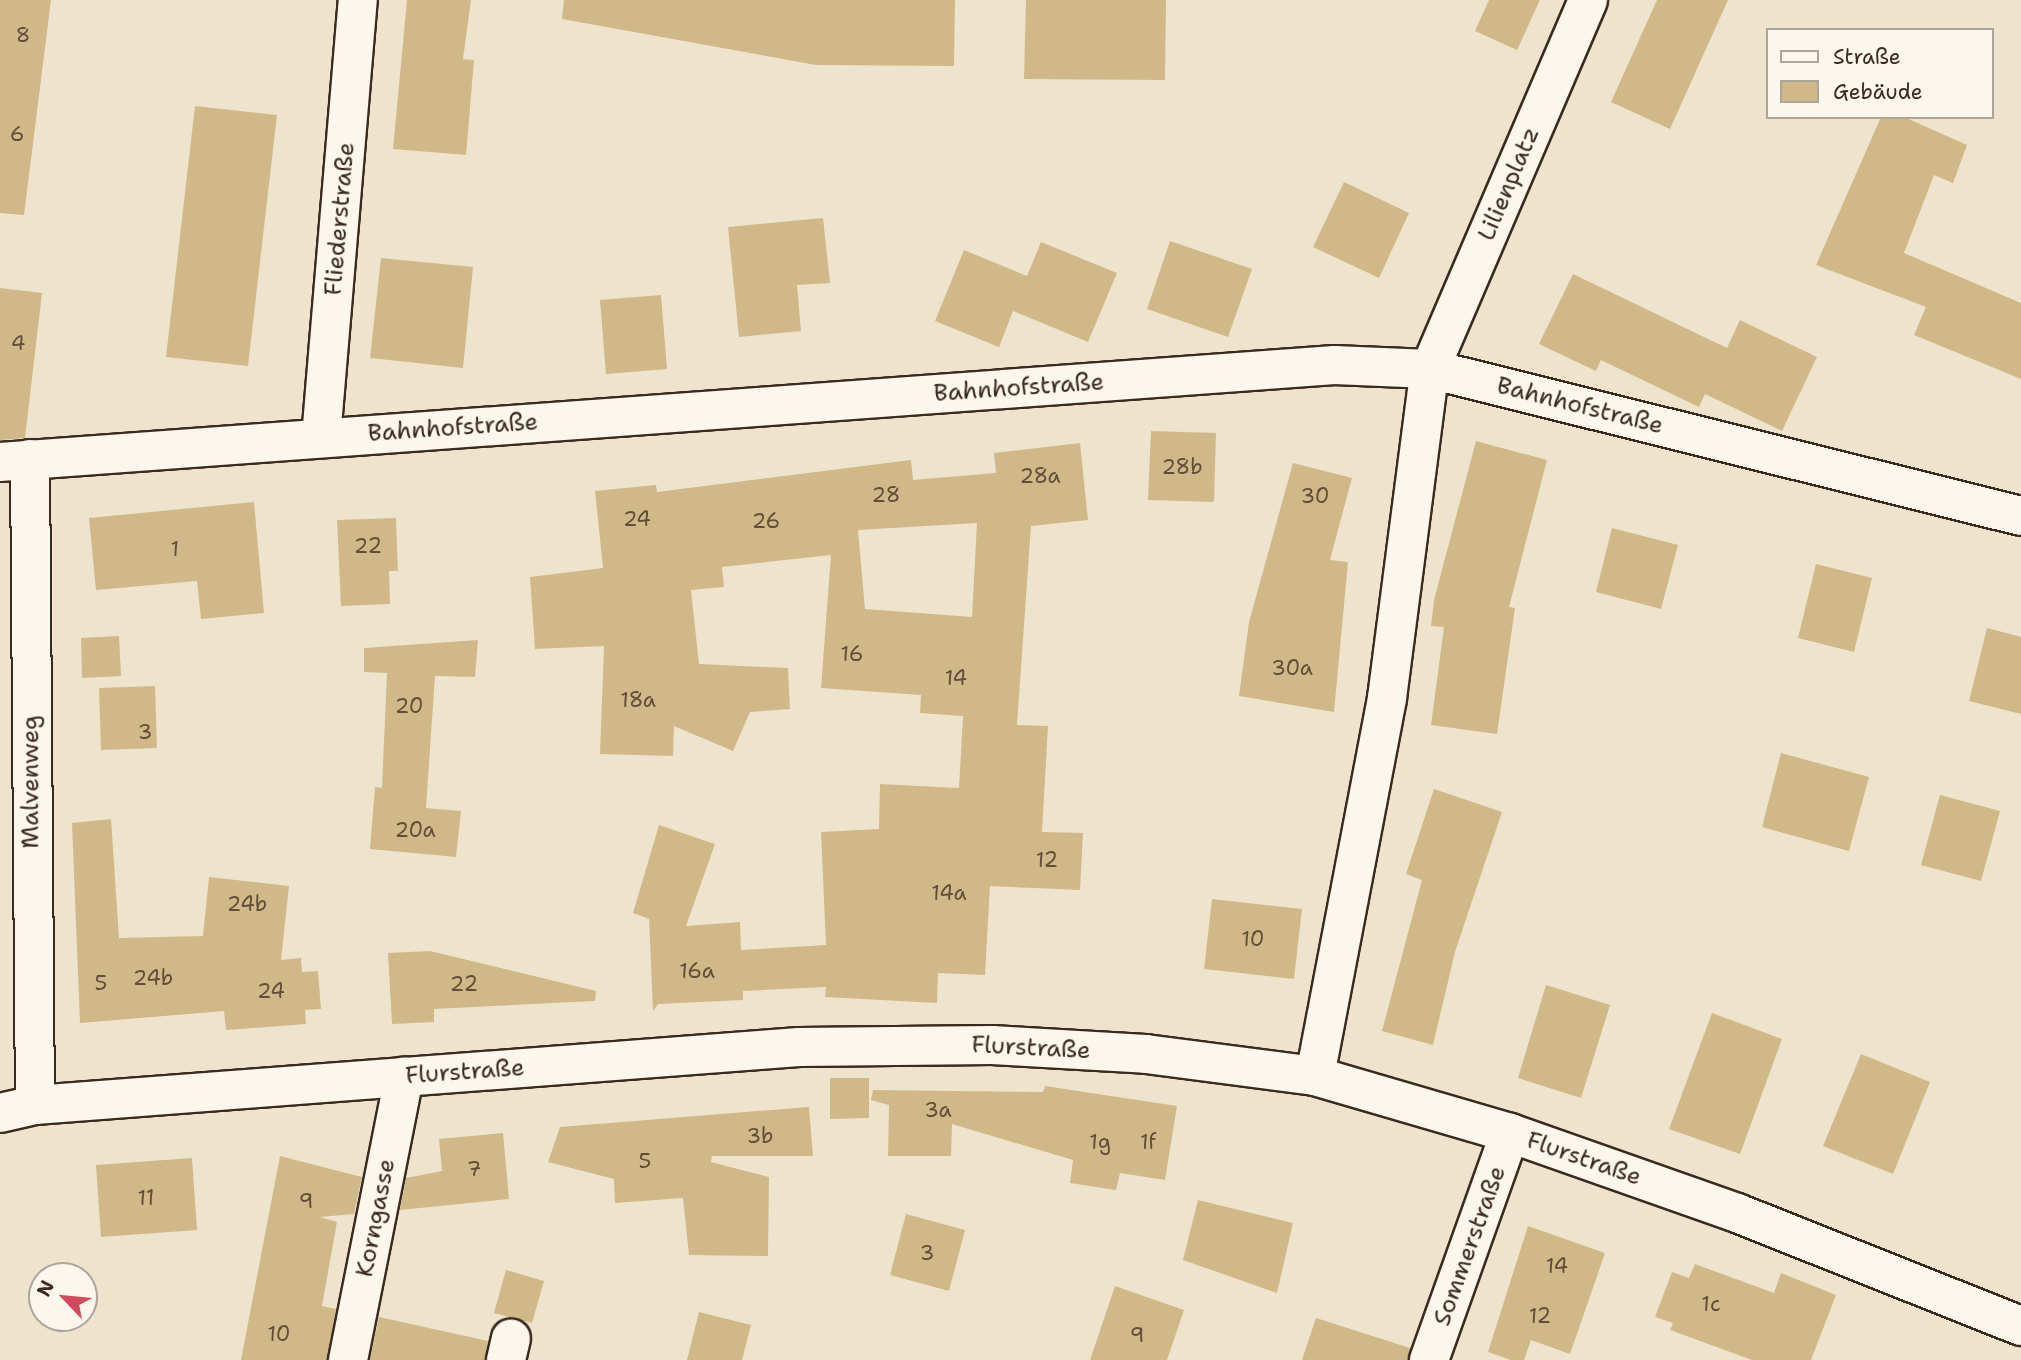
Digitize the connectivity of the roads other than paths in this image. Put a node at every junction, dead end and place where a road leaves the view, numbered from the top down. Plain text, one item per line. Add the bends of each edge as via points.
1 (358, 0) edge
2 (1588, 0) edge
3 (1430, 369) junction
4 (321, 438) junction
5 (15, 460) edge
6 (2021, 516) edge
7 (404, 1076) junction
8 (1315, 1076) junction
9 (17, 1109) edge
10 (1510, 1133) junction
11 (2021, 1326) edge
12 (348, 1360) edge
13 (1429, 1360) edge

1 - 4 street, Fliederstraße
2 - 3 street, Lilienplatz
3 - 4 street, Bahnhofstraße via 1334,365
3 - 6 street, Bahnhofstraße
3 - 8 street, Lilienplatz via 1387,698
4 - 5 street, Bahnhofstraße
5 - 9 street, Malvenweg
7 - 8 street, Flurstraße via 799,1047 992,1045 1146,1054
7 - 9 street, Flurstraße
7 - 12 street, Korngasse
8 - 10 street, Flurstraße
10 - 11 street, Flurstraße via 1737,1213
10 - 13 street, Sommerstraße

